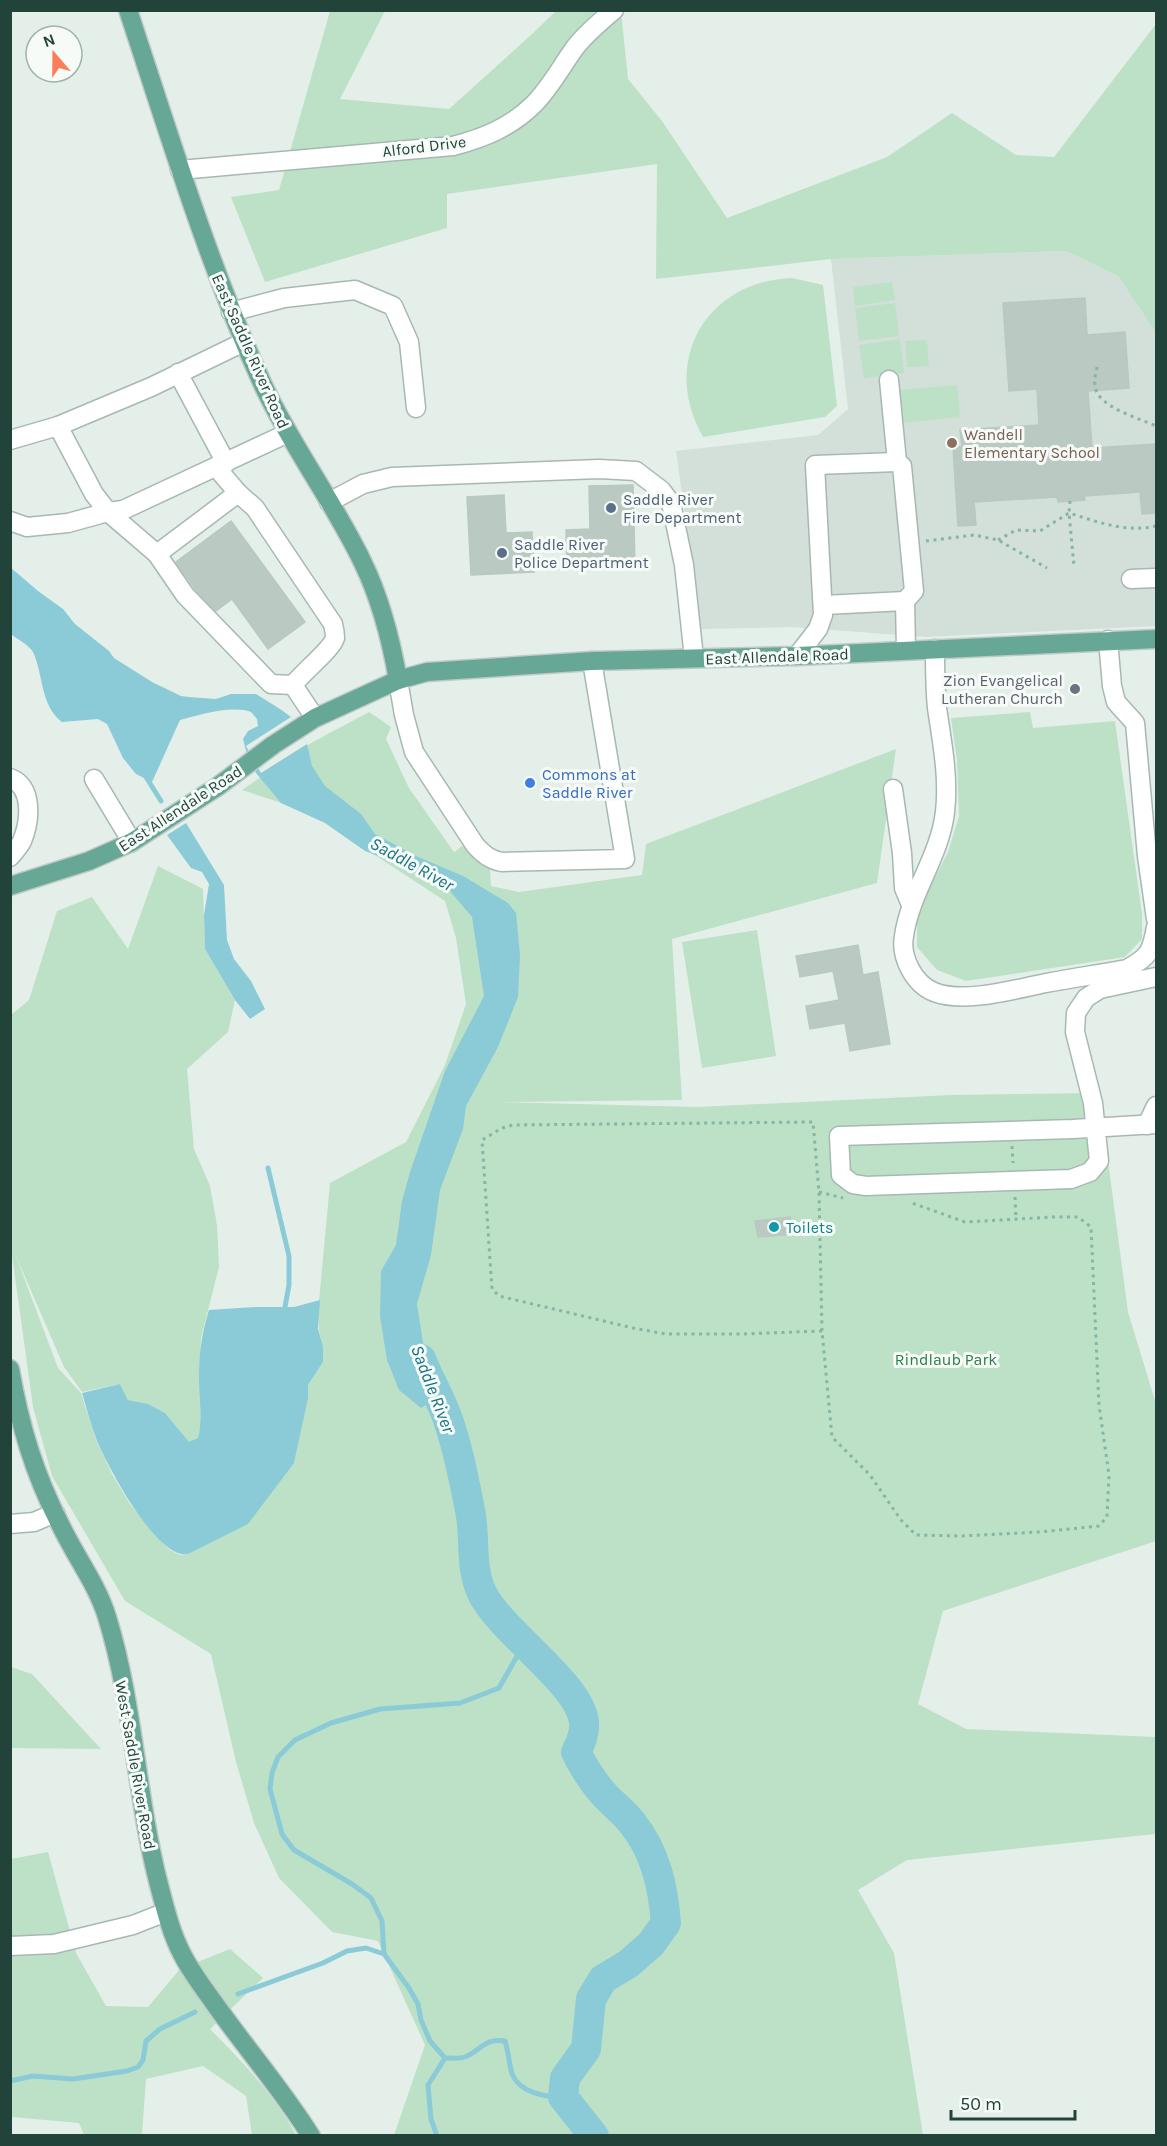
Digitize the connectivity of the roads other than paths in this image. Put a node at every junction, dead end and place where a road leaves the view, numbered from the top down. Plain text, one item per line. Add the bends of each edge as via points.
1 (128, 10) edge
2 (614, 10) edge
3 (180, 170) junction
4 (231, 312) junction
5 (244, 342) junction
6 (178, 373) junction
7 (889, 380) dead end
8 (416, 408) dead end
9 (58, 426) junction
10 (288, 433) junction
11 (10, 440) edge
12 (897, 462) junction
13 (221, 465) junction
14 (238, 493) junction
15 (329, 502) junction
16 (108, 512) junction
17 (10, 521) edge
18 (157, 554) junction
19 (1156, 578) edge
20 (1131, 579) dead end
21 (905, 601) junction
22 (824, 605) junction
23 (1156, 639) edge
24 (1108, 640) junction
25 (935, 649) junction
26 (906, 650) junction
27 (797, 656) junction
28 (694, 658) junction
29 (592, 661) junction
30 (398, 680) junction
31 (293, 685) junction
32 (308, 723) junction
33 (10, 778) edge
34 (94, 779) dead end
35 (893, 789) dead end
36 (132, 842) junction
37 (10, 857) edge
38 (15, 885) edge
39 (911, 905) junction
40 (1156, 919) edge
41 (1156, 927) edge
42 (1156, 977) edge
43 (1156, 1106) edge
44 (1152, 1124) edge
45 (1097, 1128) junction
46 (10, 1369) edge
47 (55, 1513) junction
48 (10, 1524) edge
49 (166, 1912) junction
50 (10, 1946) edge
51 (311, 2136) edge

1 - 3 main road, East Saddle River Road
2 - 3 street, Alford Drive via 575,47 534,104 519,118 478,139 453,146
3 - 4 main road, East Saddle River Road
4 - 5 main road, East Saddle River Road
4 - 8 street via 284,298 355,290 393,306 409,342
5 - 6 street
5 - 10 main road, East Saddle River Road
6 - 9 street
6 - 13 street
7 - 12 street
9 - 11 street
9 - 16 street via 94,494
10 - 13 street
10 - 15 main road, East Saddle River Road
12 - 21 street via 902,466 914,591
12 - 22 street via 815,465
13 - 14 street
13 - 16 street via 123,510
14 - 18 street
14 - 31 street via 255,508 333,624 335,638 329,649
15 - 28 street via 363,484 392,477 636,471 661,490 671,504 684,565
15 - 30 main road, East Saddle River Road via 372,582
16 - 17 street via 68,523 27,527
16 - 18 street
18 - 31 street via 185,595 271,684
19 - 20 street
21 - 22 street
21 - 26 street
22 - 27 street via 820,624
23 - 24 main road, East Allendale Road
24 - 25 main road, East Allendale Road
24 - 40 street via 1116,702 1135,723
25 - 26 main road, East Allendale Road
25 - 39 street via 945,812 939,841
26 - 27 main road, East Allendale Road
27 - 28 main road, East Allendale Road
28 - 29 main road, East Allendale Road
29 - 30 main road, East Allendale Road via 433,671
29 - 30 street via 624,859 502,862 482,853 414,752
30 - 32 main road, East Allendale Road
31 - 32 street
32 - 36 main road, East Allendale Road
33 - 37 street via 23,786 28,807 21,844
34 - 36 street
35 - 39 street via 904,888
36 - 38 main road, East Allendale Road via 89,861
37 - 38 street
39 - 41 street via 903,940 906,962 918,982 934,992 959,997 1127,969 1141,961 1153,946
42 - 45 street via 1100,989 1086,998 1076,1013 1075,1032
43 - 44 street
44 - 45 street
45 - 45 street via 839,1137 841,1175 853,1184 866,1186 1071,1179 1090,1172 1099,1161
46 - 47 main road, West Saddle River Road via 29,1452
47 - 48 street via 34,1522
47 - 49 main road, West Saddle River Road via 107,1616
49 - 50 street via 133,1925 54,1944
49 - 51 main road, West Saddle River Road via 182,1954 197,1978

